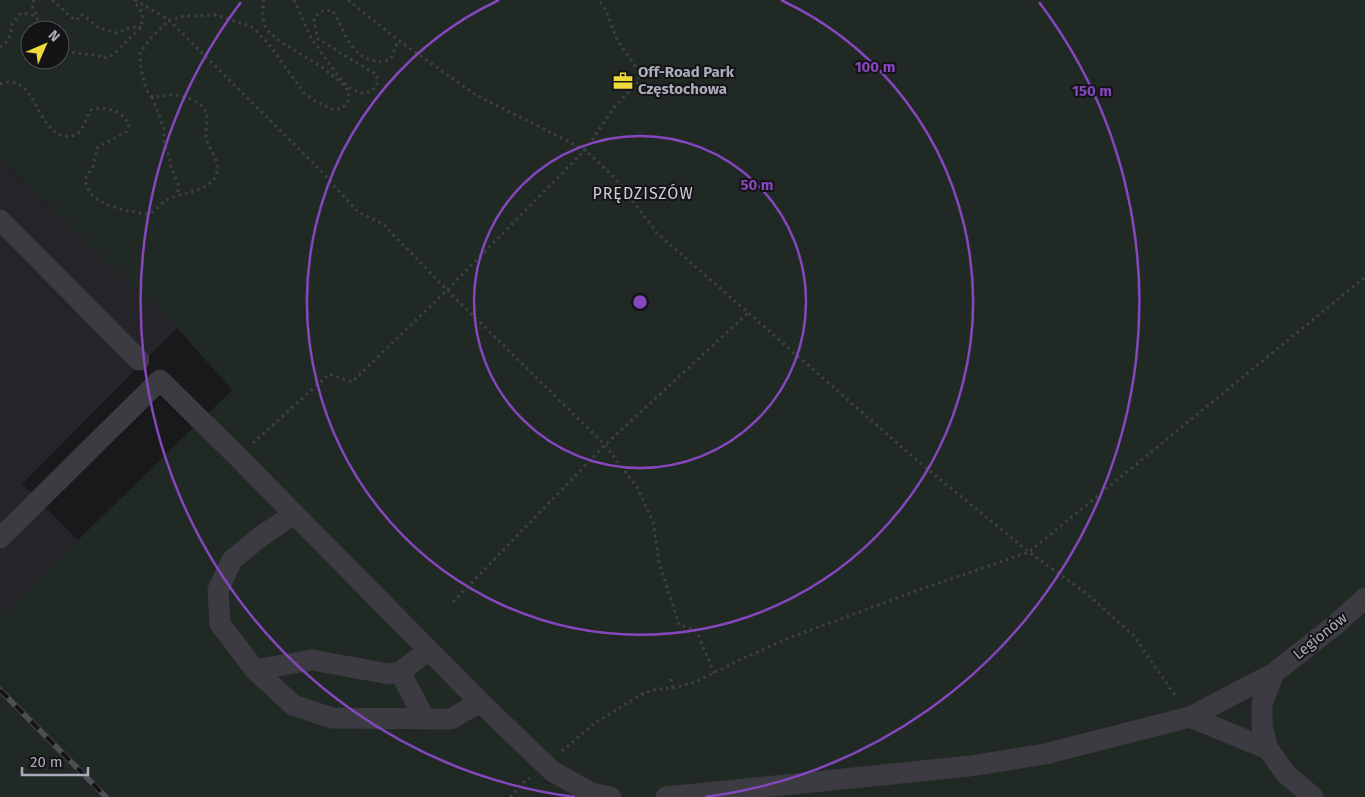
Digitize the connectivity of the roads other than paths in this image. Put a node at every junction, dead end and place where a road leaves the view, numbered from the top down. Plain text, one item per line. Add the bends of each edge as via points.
1 (0, 220) edge
2 (139, 360) dead end
3 (294, 514) junction
4 (0, 538) edge
5 (1365, 598) edge
6 (429, 650) junction
7 (255, 670) junction
8 (400, 672) junction
9 (1274, 673) junction
10 (480, 702) junction
11 (1190, 717) junction
12 (425, 719) junction
13 (1268, 749) junction
14 (611, 797) edge
15 (666, 797) edge
16 (1313, 797) edge

1 - 2 street
3 - 4 street via 160,380
3 - 6 street
3 - 7 street via 232,560 218,590 220,624
5 - 9 street, Legionów
6 - 8 street
6 - 10 street
7 - 8 street via 312,660 389,674
7 - 12 street via 292,705 332,718
8 - 12 street
9 - 11 street, Legionów
9 - 13 street via 1262,703 1262,726
10 - 12 street via 451,719
10 - 14 street via 552,771 591,793
11 - 13 street
11 - 15 street, Legionów via 1045,754 970,766
13 - 16 street via 1286,774

